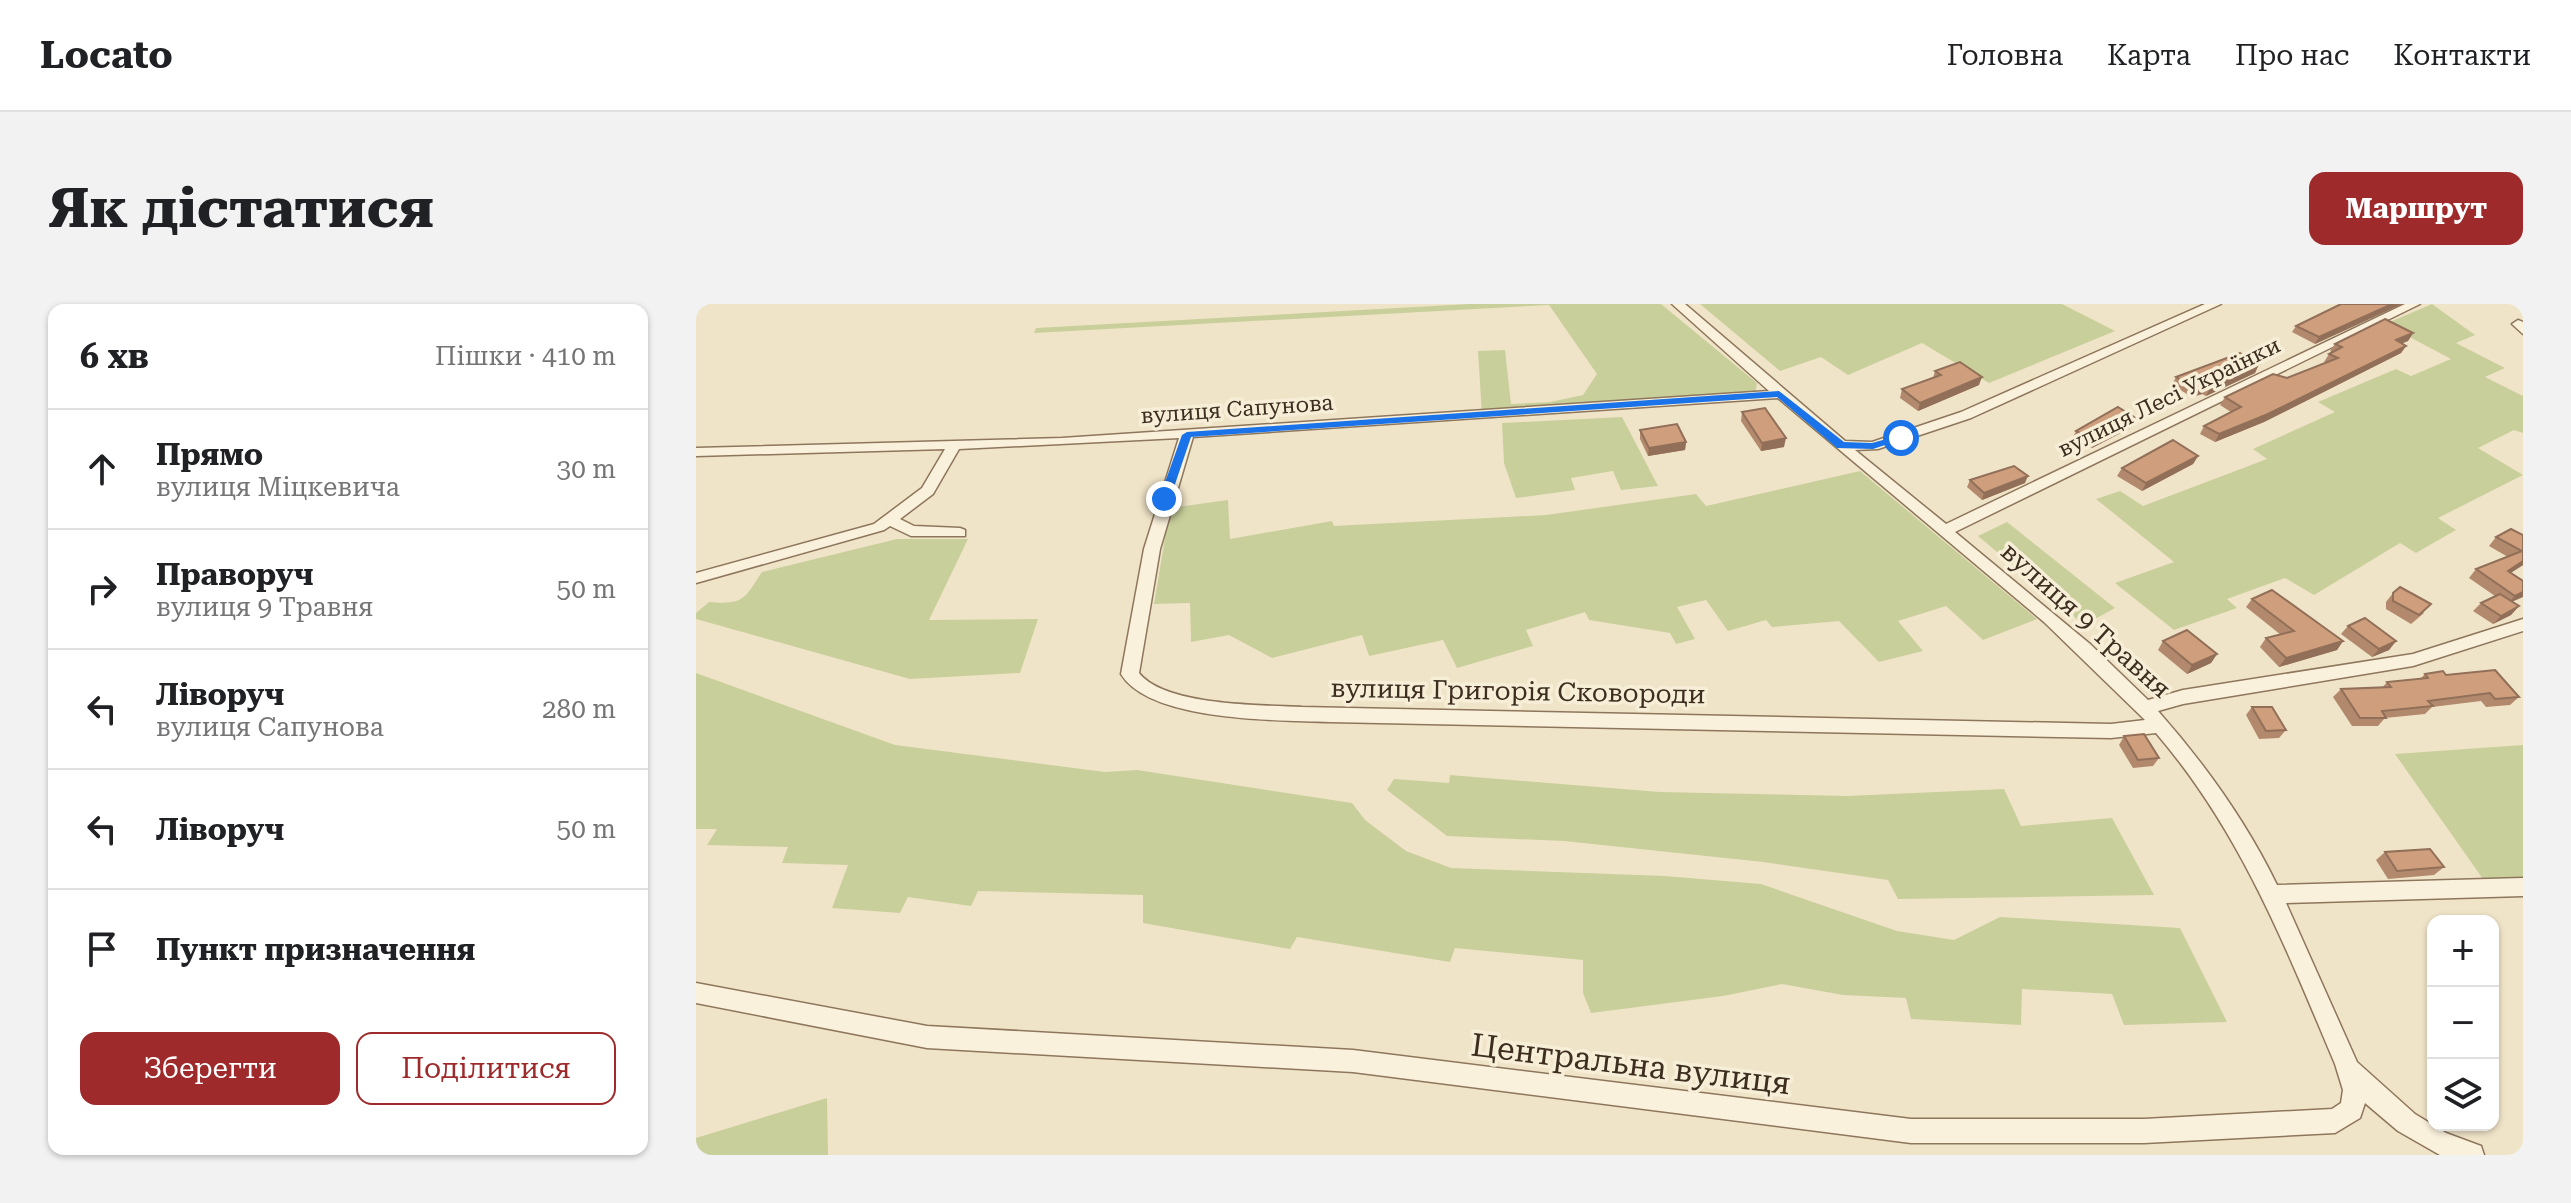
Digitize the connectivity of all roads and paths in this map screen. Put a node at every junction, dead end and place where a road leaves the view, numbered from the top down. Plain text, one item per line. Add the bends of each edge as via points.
1 (1678, 304) edge
2 (2215, 304) edge
3 (2414, 304) edge
4 (1779, 394) junction
5 (1187, 435) junction
6 (1841, 445) junction
7 (954, 446) junction
8 (696, 452) edge
9 (890, 520) junction
10 (1945, 531) junction
11 (960, 533) dead end
12 (696, 578) edge
13 (2523, 625) edge
14 (2148, 707) junction
15 (2163, 725) junction
16 (2523, 887) edge
17 (2270, 894) junction
18 (696, 993) edge
19 (2346, 1064) junction
20 (2472, 1155) edge

1 - 4 street, вулиця 9 Травня
2 - 6 street via 1966,415 1873,446
3 - 10 street, вулиця Лесі Українки
4 - 5 street, вулиця Сапунова
4 - 6 street, вулиця 9 Травня
5 - 7 street, вулиця Сапунова
5 - 15 street, вулиця Григорія Сковороди via 1152,549 1130,674 1134,684 1155,694 1300,714 2111,731
6 - 10 street, вулиця 9 Травня
7 - 8 street, вулиця Сапунова
7 - 9 street via 928,491
9 - 11 street via 911,531
9 - 12 street via 858,535
10 - 14 street, вулиця 9 Травня via 2074,637
13 - 14 street via 2413,660
14 - 15 street, вулиця 9 Травня
15 - 17 street, вулиця 9 Травня via 2246,842
16 - 17 street
17 - 19 street, вулиця 9 Травня
18 - 19 street, Центральна вулиця via 927,1037 1353,1061 1911,1131 2144,1131 2335,1121 2352,1110 2355,1090
19 - 20 street via 2407,1125

